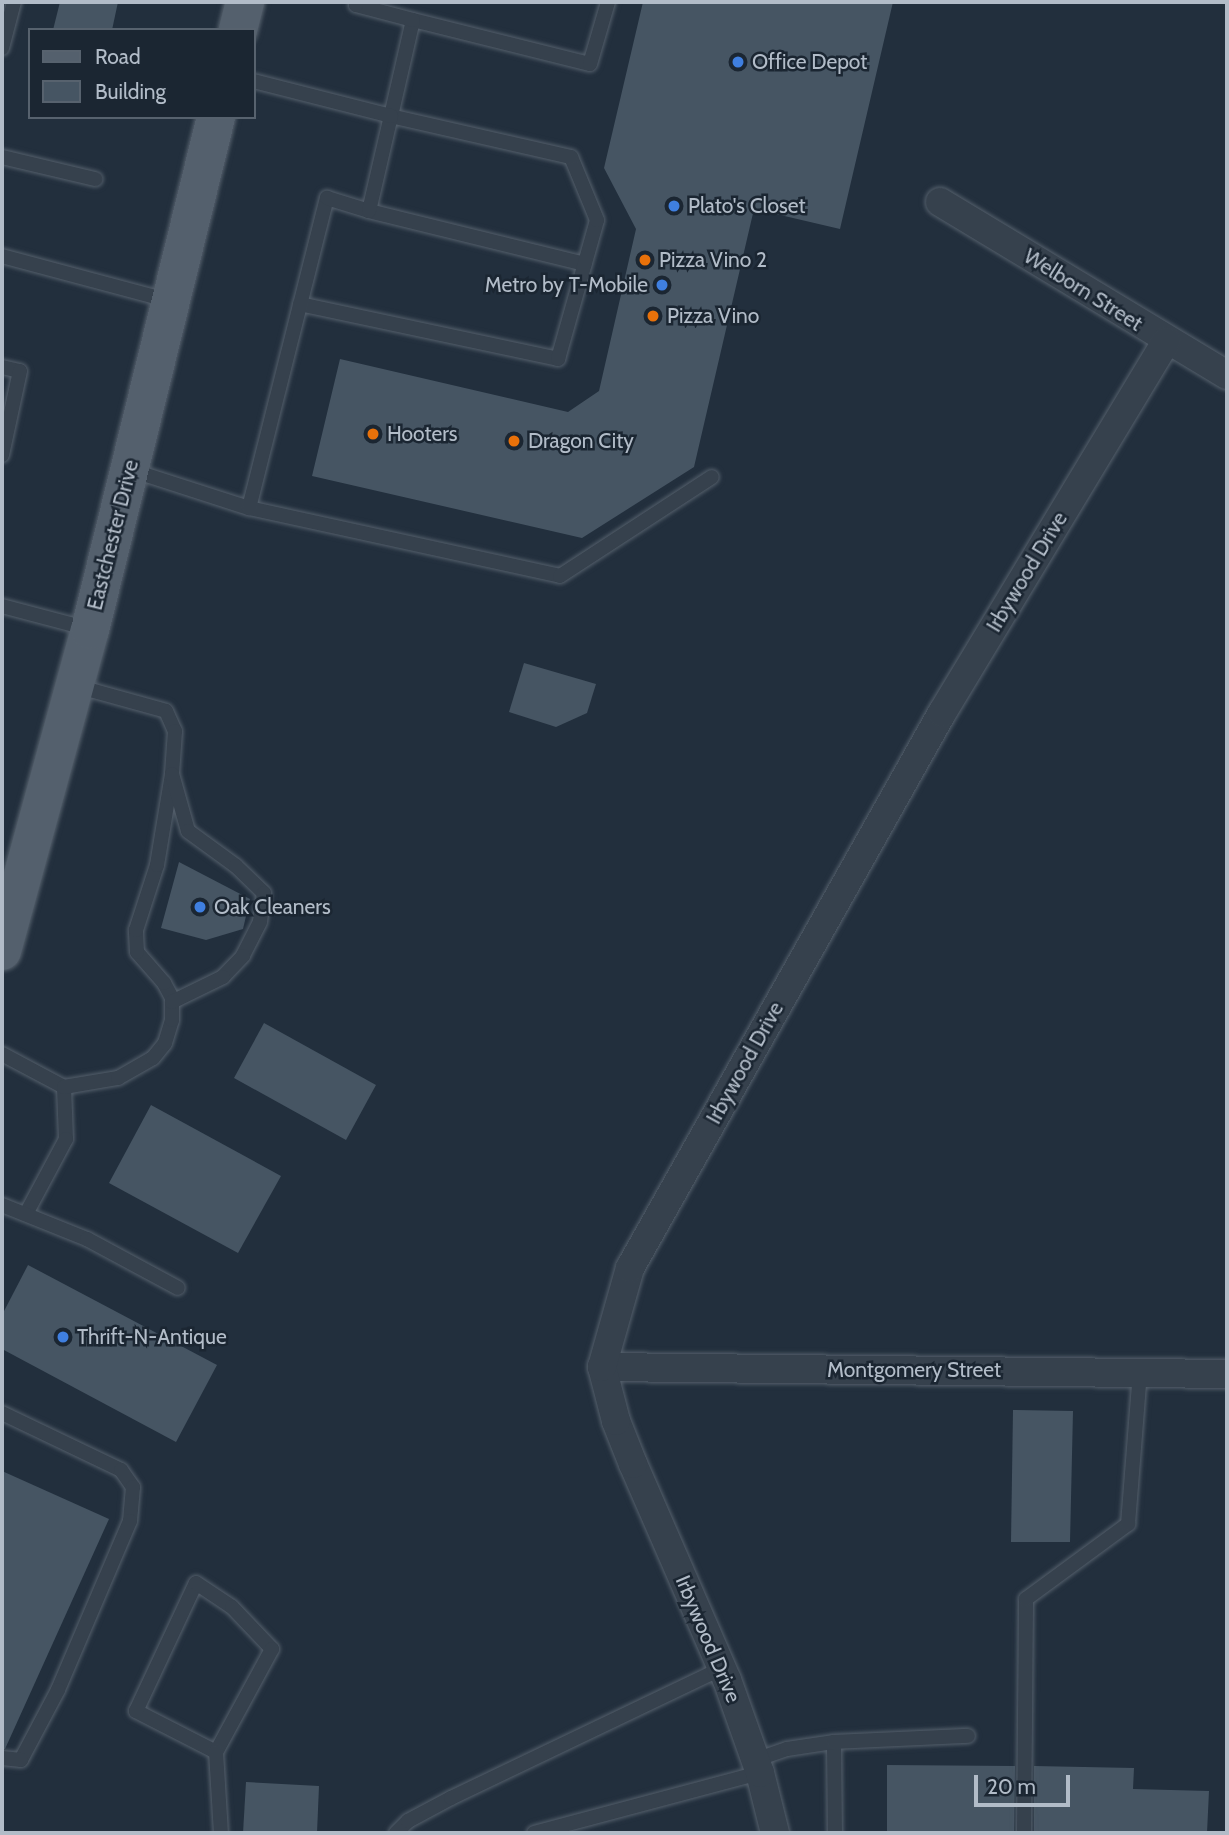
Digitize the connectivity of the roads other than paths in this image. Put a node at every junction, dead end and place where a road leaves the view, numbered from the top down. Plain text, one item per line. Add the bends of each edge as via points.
1 (14, 2) edge
2 (245, 2) edge
3 (356, 2) edge
4 (608, 2) edge
5 (413, 20) junction
6 (238, 28) edge
7 (2, 48) edge
8 (256, 82) edge
9 (391, 116) junction
10 (216, 119) edge
11 (2, 157) edge
12 (95, 179) dead end
13 (940, 202) dead end
14 (369, 211) junction
15 (2, 256) edge
16 (585, 264) junction
17 (171, 301) junction
18 (300, 304) junction
19 (1166, 341) junction
20 (2, 367) edge
21 (1227, 375) edge
22 (2, 455) edge
23 (130, 470) junction
24 (712, 477) dead end
25 (248, 508) junction
26 (2, 606) edge
27 (90, 629) junction
28 (75, 685) junction
29 (172, 774) junction
30 (2, 951) edge
31 (172, 1002) junction
32 (2, 1054) edge
33 (64, 1087) junction
34 (2, 1205) edge
35 (26, 1214) junction
36 (178, 1288) dead end
37 (602, 1367) junction
38 (1140, 1372) junction
39 (1227, 1374) edge
40 (2, 1413) edge
41 (722, 1668) junction
42 (968, 1737) dead end
43 (834, 1742) junction
44 (216, 1752) junction
45 (2, 1758) edge
46 (758, 1766) junction
47 (221, 1833) edge
48 (396, 1833) edge
49 (534, 1833) edge
50 (775, 1833) edge
51 (835, 1833) edge
52 (1024, 1833) edge

1 - 7 lane
2 - 6 main road
3 - 5 lane
4 - 5 lane via 590,64
5 - 9 lane
8 - 9 lane
9 - 14 lane
9 - 16 lane via 571,157 597,220
10 - 17 main road, Eastchester Drive
11 - 12 lane
13 - 19 street, Welborn Street
14 - 16 lane
14 - 18 lane via 327,198
15 - 17 lane
16 - 18 lane via 558,359
17 - 23 main road, Eastchester Drive
18 - 25 lane
19 - 21 street, Welborn Street
19 - 37 street, Irbywood Drive via 942,713 630,1268
20 - 22 lane via 20,371
23 - 25 lane
23 - 27 main road, Eastchester Drive
24 - 25 lane via 561,576
26 - 27 lane
27 - 28 main road, Eastchester Drive
28 - 29 lane via 166,711 175,731
28 - 30 main road, Eastchester Drive
29 - 31 lane via 157,865 136,930 137,952 164,983
29 - 31 lane via 188,831 264,893 260,922 243,956 223,977
31 - 33 lane via 172,1020 153,1058 118,1078
32 - 33 lane
33 - 35 lane via 66,1139
34 - 35 lane
35 - 36 lane via 87,1239
37 - 38 street, Montgomery Street
37 - 41 street, Irbywood Drive via 632,1464
38 - 39 street, Montgomery Street
38 - 52 lane via 1128,1524 1026,1600
40 - 45 lane via 121,1470 133,1486 130,1521 58,1690 21,1760
41 - 46 street, Irbywood Drive
41 - 48 lane via 451,1798 408,1821
42 - 43 lane
43 - 46 lane via 787,1749
43 - 51 lane
44 - 44 lane via 136,1711 196,1583 232,1607 272,1648
44 - 47 lane
46 - 49 lane
46 - 50 street, Irbywood Drive

